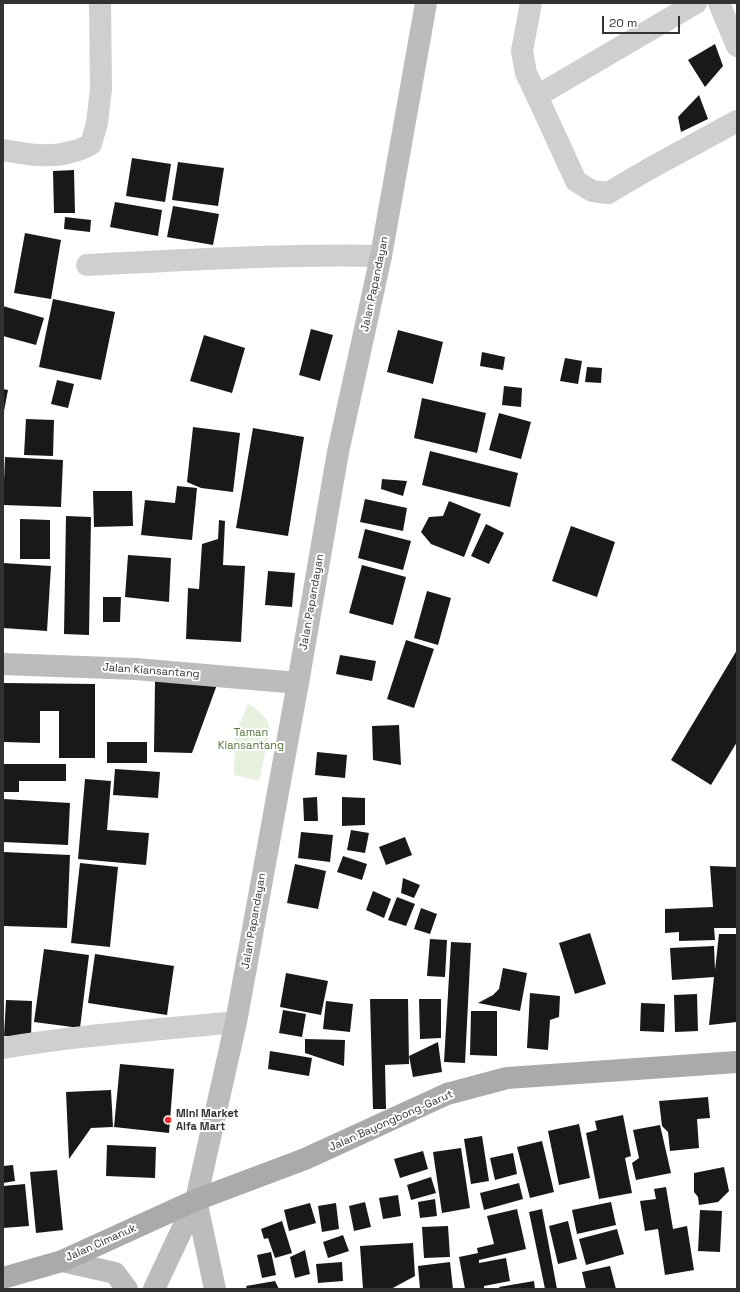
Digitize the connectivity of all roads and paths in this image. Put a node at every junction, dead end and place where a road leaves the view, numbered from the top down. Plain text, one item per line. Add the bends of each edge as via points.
1 (100, 3) edge
2 (426, 3) edge
3 (531, 3) edge
4 (696, 3) edge
5 (719, 3) edge
6 (737, 46) edge
7 (537, 96) junction
8 (737, 121) edge
9 (3, 150) edge
10 (381, 256) junction
11 (87, 265) dead end
12 (3, 664) edge
13 (298, 683) junction
14 (236, 1022) junction
15 (3, 1048) edge
16 (737, 1062) edge
17 (196, 1200) junction
18 (62, 1261) junction
19 (3, 1278) edge
20 (127, 1289) edge
21 (154, 1289) edge
22 (215, 1289) edge

1 - 9 street via 101,89 97,123 91,144 74,152 57,155 34,155
2 - 10 main road, Jalan Papandayan
3 - 7 street via 522,51 526,73
4 - 7 street
5 - 6 street
7 - 8 street via 576,181 592,191 608,193
10 - 11 street via 338,255
10 - 13 main road, Jalan Papandayan via 338,452
12 - 13 main road, Jalan Kiansantang via 136,669
13 - 14 main road, Jalan Papandayan
14 - 15 street via 100,1035
14 - 17 main road, Jalan Papandayan
16 - 17 main road, Jalan Bayongbong-Garut via 507,1078 447,1094 305,1159
17 - 18 main road, Jalan Cimanuk
17 - 21 main road
17 - 22 main road
18 - 19 main road, Jalan Cimanuk
18 - 20 main road via 114,1272

